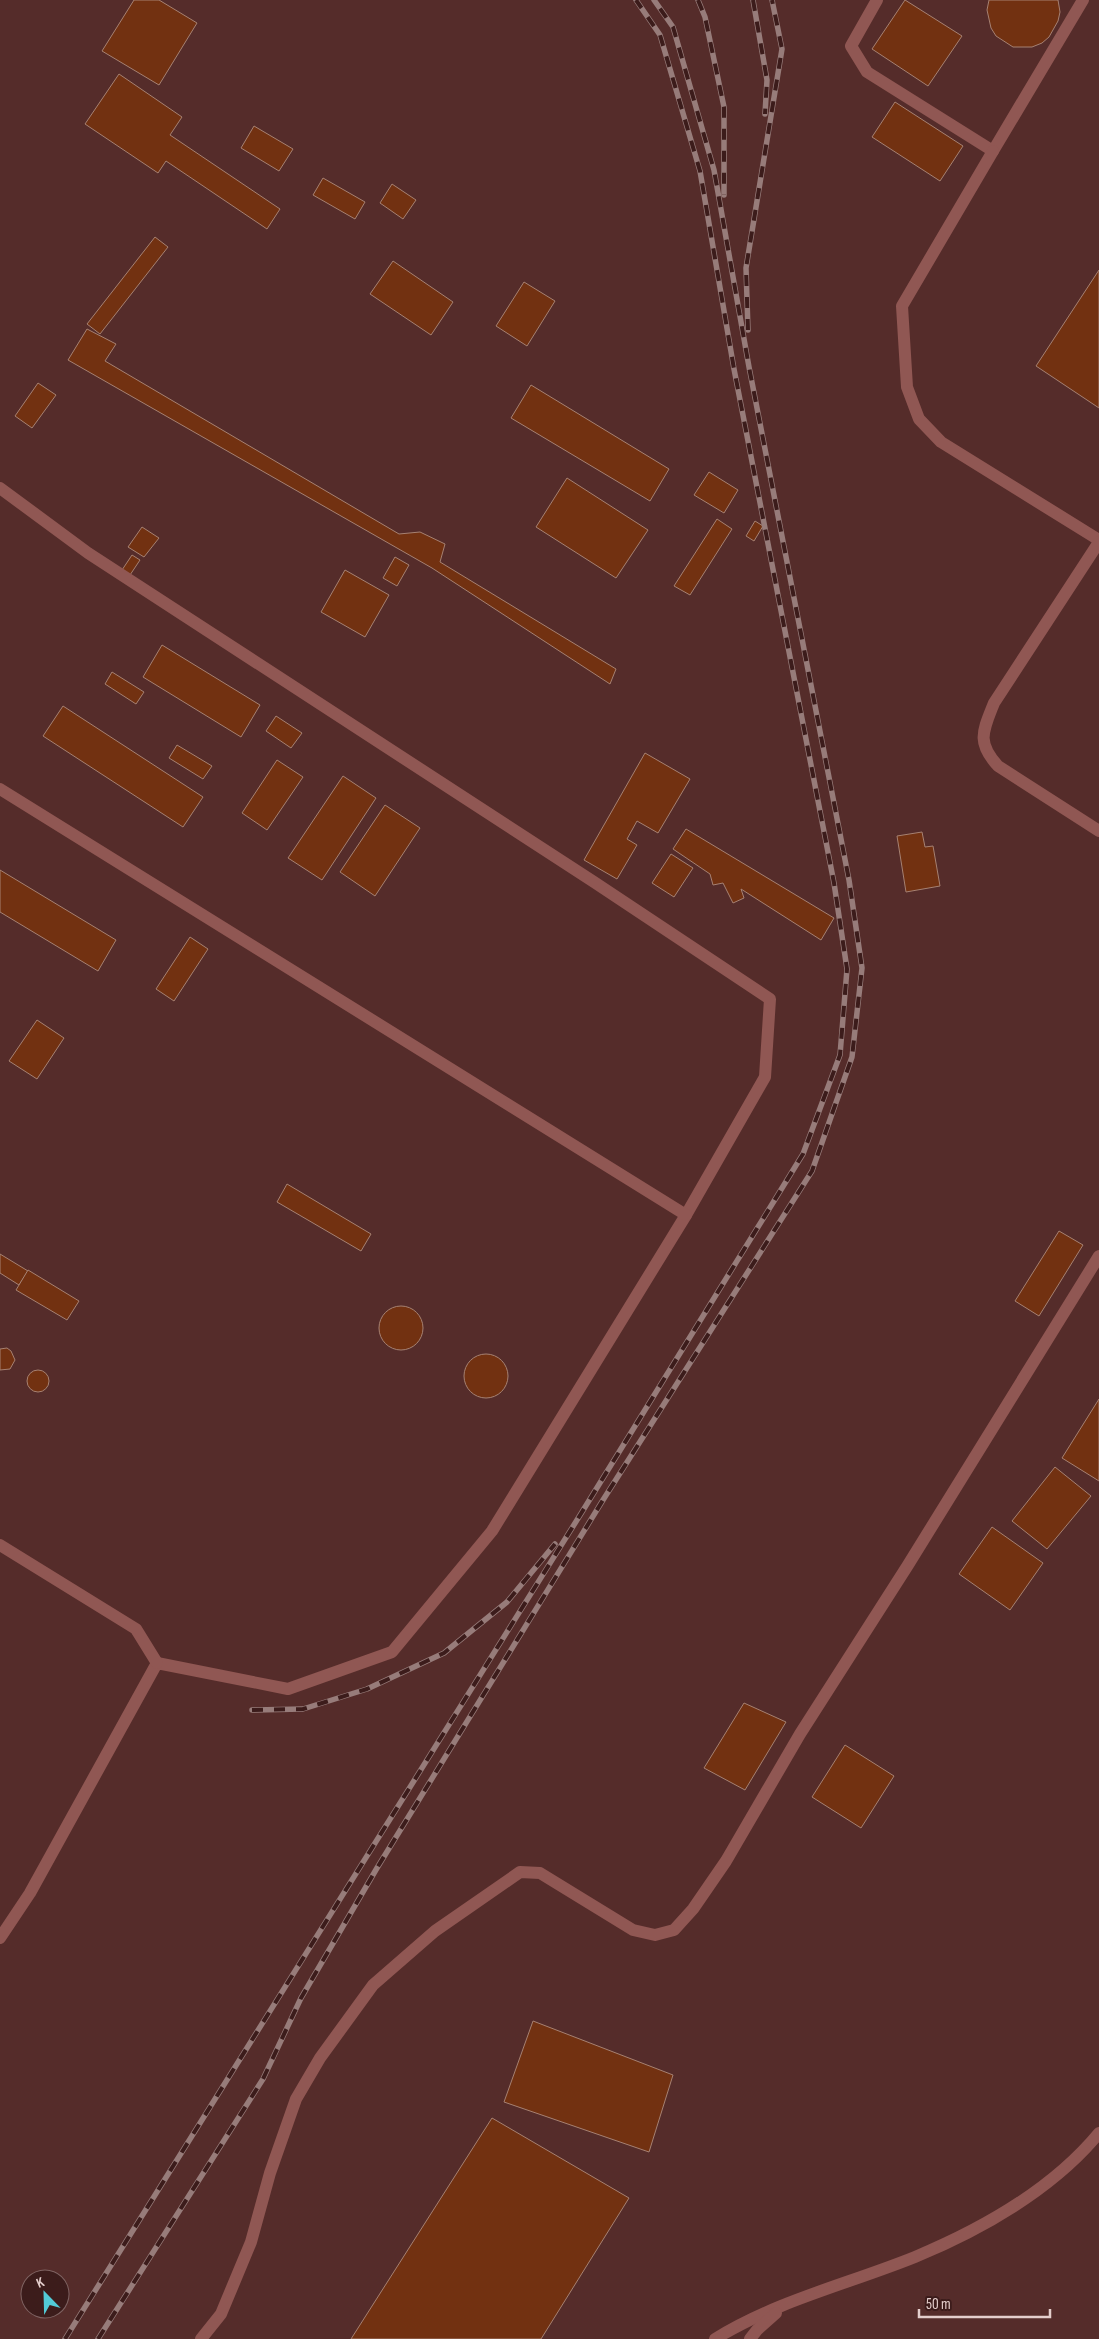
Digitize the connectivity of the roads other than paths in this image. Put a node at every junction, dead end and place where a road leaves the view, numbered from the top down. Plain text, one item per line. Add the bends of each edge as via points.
1 (877, 0) edge
2 (1083, 0) edge
3 (993, 152) junction
4 (0, 488) edge
5 (1099, 541) edge
6 (0, 789) edge
7 (1099, 831) edge
8 (686, 1215) junction
9 (1099, 1256) edge
10 (0, 1545) edge
11 (157, 1662) junction
12 (0, 1938) edge
13 (1099, 2133) edge
14 (790, 2302) junction
15 (201, 2339) edge
16 (715, 2339) edge
17 (750, 2339) edge

1 - 3 street via 851,46 867,72
2 - 3 street
3 - 5 street via 902,306 907,387 919,419 941,442
4 - 8 street via 88,553 770,999 765,1077
5 - 7 street via 994,703 982,733 987,754 998,766
6 - 8 street
8 - 11 street via 492,1531 392,1652 288,1689
9 - 15 street via 800,1734 726,1861 693,1909 674,1930 655,1935 633,1930 540,1873 520,1872 435,1931 407,1955 373,1985 320,2058 296,2098 251,2242 221,2314
10 - 11 street via 136,1629
11 - 12 street via 30,1893
13 - 14 street via 1082,2153 1040,2188 989,2221 915,2257
14 - 16 street
14 - 17 street

